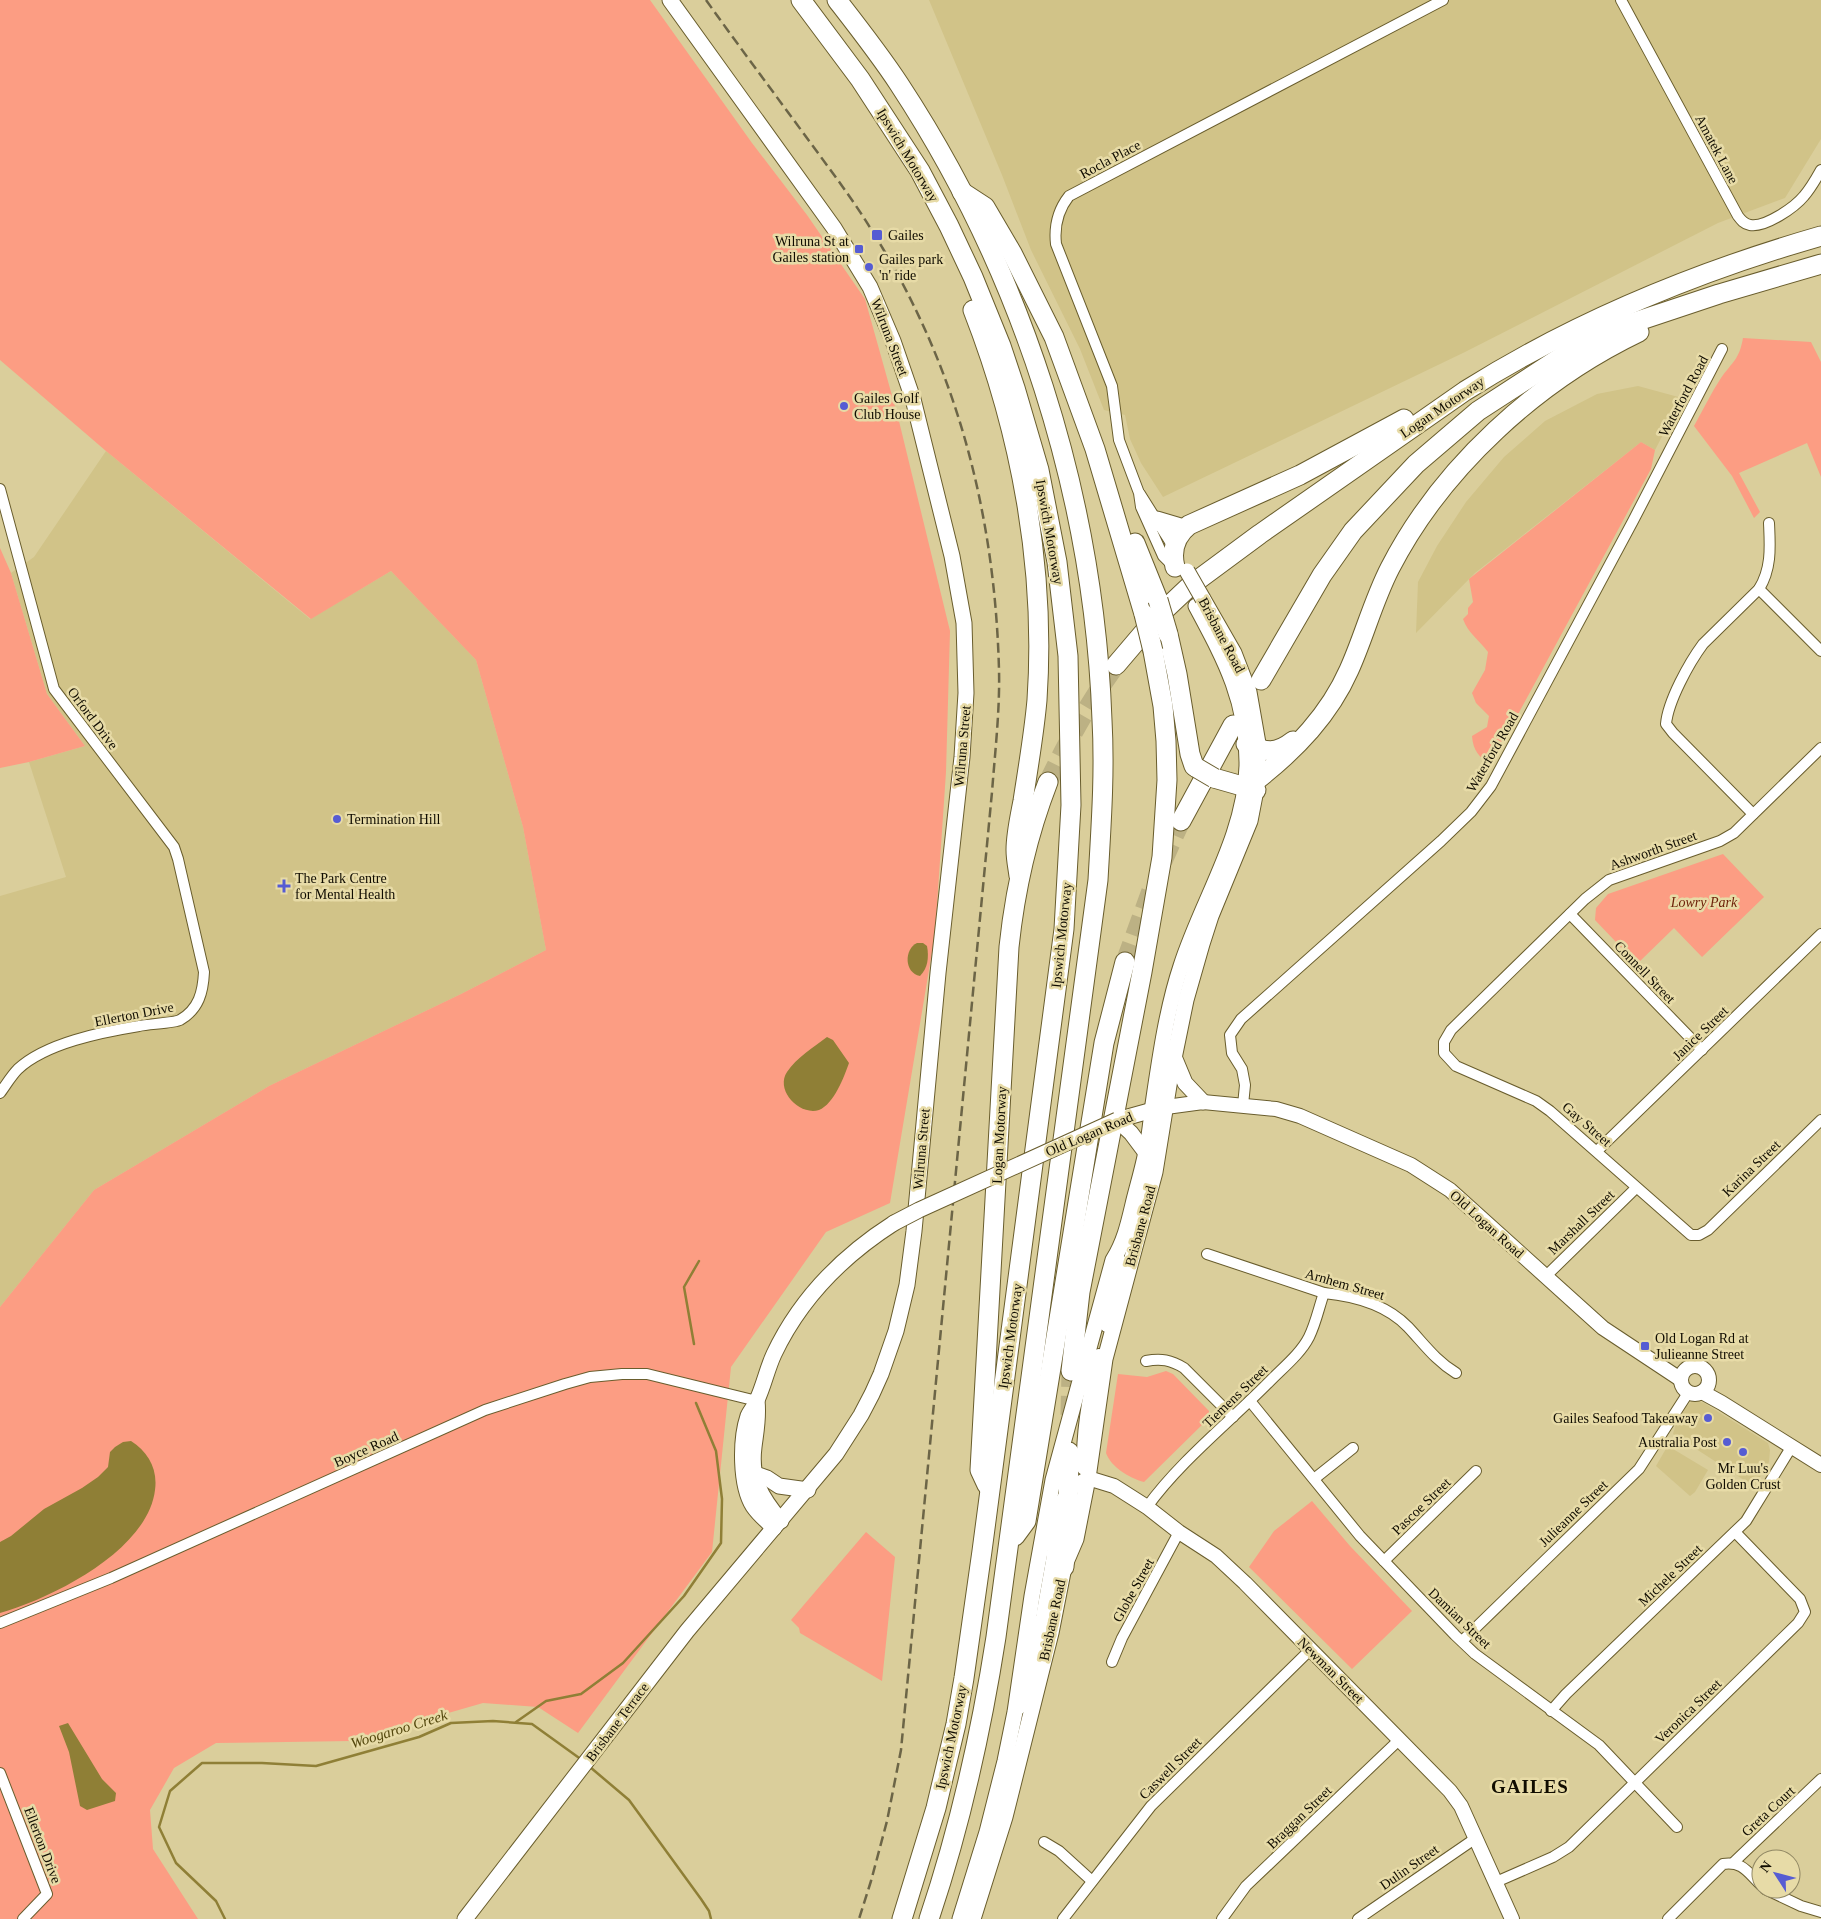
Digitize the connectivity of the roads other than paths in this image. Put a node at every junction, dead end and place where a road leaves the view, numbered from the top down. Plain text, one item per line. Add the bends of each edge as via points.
1 (670, 0) edge
2 (801, 0) edge
3 (837, 0) edge
4 (1443, 0) edge
5 (1621, 0) edge
6 (1821, 170) edge
7 (920, 171) junction
8 (961, 191) junction
9 (1821, 236) edge
10 (1821, 264) edge
11 (1660, 313) junction
12 (1722, 349) dead end
13 (1465, 391) junction
14 (0, 489) edge
15 (1139, 493) junction
16 (1111, 501) junction
17 (1157, 521) junction
18 (1769, 523) dead end
19 (1184, 529) junction
20 (1174, 548) junction
21 (1181, 572) junction
22 (1759, 589) junction
23 (1821, 651) edge
24 (1116, 666) tunnel mouth
25 (1261, 680) dead end
26 (1233, 725) dead end
27 (1306, 736) junction
28 (1253, 747) junction
29 (1821, 748) edge
30 (1048, 782) tunnel mouth
31 (1253, 785) junction
32 (1753, 814) junction
33 (1181, 820) tunnel mouth
34 (178, 859) joint
35 (1019, 876) junction
36 (1570, 914) junction
37 (1821, 934) edge
38 (1125, 962) tunnel mouth
39 (1702, 1050) junction
40 (1444, 1052) joint
41 (1175, 1059) junction
42 (0, 1093) edge
43 (1202, 1102) junction
44 (1243, 1105) junction
45 (1159, 1108) junction
46 (1821, 1120) edge
47 (1121, 1121) junction
48 (1598, 1151) junction
49 (1146, 1153) junction
50 (1636, 1188) junction
51 (1699, 1235) joint
52 (1122, 1245) junction
53 (1207, 1254) dead end
54 (1546, 1277) junction
55 (1324, 1293) junction
56 (1146, 1361) dead end
57 (1071, 1371) tunnel mouth
58 (1456, 1372) dead end
59 (1683, 1374) junction
60 (1700, 1389) junction
61 (757, 1401) junction
62 (1250, 1401) junction
63 (1233, 1417) junction
64 (1792, 1446) junction
65 (1353, 1448) dead end
66 (1070, 1452) dead end
67 (1821, 1465) edge
68 (1476, 1471) dead end
69 (754, 1473) junction
70 (1088, 1478) junction
71 (1314, 1479) junction
72 (808, 1490) junction
73 (1070, 1490) junction
74 (990, 1491) junction
75 (1147, 1506) junction
76 (777, 1525) junction
77 (1179, 1532) junction
78 (1734, 1532) junction
79 (1009, 1546) junction
80 (1384, 1561) junction
81 (1064, 1567) junction
82 (0, 1623) edge
83 (1462, 1641) junction
84 (1311, 1650) junction
85 (1112, 1662) dead end
86 (1551, 1711) junction
87 (1015, 1712) junction
88 (1400, 1739) junction
89 (0, 1773) edge
90 (1821, 1780) edge
91 (1634, 1782) junction
92 (1677, 1826) dead end
93 (1476, 1838) junction
94 (1044, 1842) dead end
95 (1734, 1862) junction
96 (1751, 1875) edge
97 (1092, 1880) junction
98 (1496, 1882) junction
99 (1786, 1899) edge
100 (1821, 1912) edge
101 (22, 1919) edge
102 (465, 1919) edge
103 (902, 1919) edge
104 (929, 1919) edge
105 (960, 1919) edge
106 (973, 1919) edge
107 (1063, 1919) edge
108 (1222, 1919) edge
109 (1358, 1919) edge
110 (1512, 1919) edge
111 (1668, 1919) edge

1 - 72 main road, Wilruna Street via 834,228 870,287 894,341 913,398 952,556 964,623 966,693 962,757 907,1285 894,1339 872,1394 850,1434
2 - 7 highway, Ipswich Motorway via 865,86
3 - 8 highway, Ipswich Motorway via 898,83
4 - 15 street, Rocla Place via 1069,196 1062,205 1054,228 1056,244 1112,386 1120,440
5 - 6 street, Amatek Lane via 1744,222 1762,223 1794,206
7 - 35 highway via 918,192 963,287 991,363 1018,460 1030,524 1038,601 1039,669 1032,744 1016,849
7 - 74 highway, Ipswich Motorway via 973,277 1001,346 1027,427 1054,544 1068,656 1071,805 1064,929
8 - 16 highway via 985,207 1034,294 1067,371
8 - 79 highway, Ipswich Motorway via 1025,333 1054,422 1088,574 1102,719 1098,880
9 - 13 highway, Logan Motorway via 1635,301 1550,341
10 - 11 highway, Logan Motorway
11 - 25 highway, Logan Motorway via 1596,338 1560,357 1478,411 1434,447 1348,538 1322,575
11 - 27 highway via 1650,326 1610,346 1528,403 1456,473 1403,543 1377,596 1341,686
12 - 44 street, Waterford Road via 1487,791 1441,841 1240,1018 1230,1035 1232,1053 1242,1069 1245,1085
13 - 19 highway via 1452,390 1329,461
13 - 24 highway, Logan Motorway via 1204,574 1156,618
14 - 34 street, Orford Drive via 54,689 174,847
15 - 17 street, Rocla Place
15 - 21 street, Rocla Place via 1141,507 1163,556
16 - 31 highway, bridge via 1126,518 1158,600 1177,674 1194,766 1214,778
16 - 57 highway, bridge via 1153,651 1163,706 1167,780 1162,857 1080,1292
17 - 19 highway
17 - 20 street, Rocla Place
18 - 22 street via 1770,562
19 - 20 highway
20 - 21 highway
21 - 28 main road, Brisbane Road via 1199,603 1232,676
22 - 23 street
22 - 32 street via 1696,654 1667,710 1666,724
26 - 33 highway
27 - 28 highway via 1278,750
27 - 31 highway
28 - 31 main road, Brisbane Road
29 - 32 street, Ashworth Street
30 - 35 highway, Logan Motorway
31 - 41 main road, Brisbane Road via 1250,821 1202,944 1186,1000
31 - 45 main road, Brisbane Road via 1176,980 1167,1022
32 - 36 street, Ashworth Street via 1734,833 1720,840 1609,880
34 - 42 street, Ellerton Drive via 204,966 204,986 197,1006 178,1021 120,1029 48,1049 17,1070
35 - 74 highway, Logan Motorway via 1010,947 980,1470
36 - 39 street, Connell Street
36 - 40 street, Ashworth Street via 1451,1030 1444,1042
37 - 39 street, Janice Street
38 - 79 highway via 1099,1070 1026,1521
39 - 48 street, Janice Street
40 - 48 street, Gay Street via 1456,1066 1536,1101
41 - 43 main road via 1185,1083
41 - 45 main road, Brisbane Road
43 - 44 street, Old Logan Road
43 - 45 street, Old Logan Road
44 - 54 street, Old Logan Road via 1300,1116 1411,1165 1450,1190
45 - 47 main road, Old Logan Road
45 - 49 main road, Brisbane Road
45 - 70 main road, Brisbane Road via 1155,1172 1105,1359
46 - 51 street, Karina Street via 1708,1230
47 - 49 main road
47 - 61 main road, Old Logan Road, bridge via 928,1206 894,1223 853,1252 800,1310 775,1352
48 - 50 street, Gay Street
49 - 52 main road, Brisbane Road
50 - 51 street, Gay Street via 1680,1227 1691,1235
50 - 54 street, Marshall Street
52 - 70 street via 1090,1402 1084,1451
52 - 87 main road, Brisbane Road via 1113,1260 1054,1480
53 - 55 street, Arnhem Street
54 - 59 street, Old Logan Road via 1603,1328 1656,1362
55 - 58 street, Arnhem Street via 1342,1294 1389,1312 1407,1326 1443,1365
55 - 62 street, Tiemens Street via 1309,1338
56 - 63 street via 1160,1358 1184,1368
59 - 60 street via 1682,1386
59 - 60 street via 1690,1366 1700,1366 1707,1372
60 - 64 street
60 - 83 street, Julieanne Street via 1639,1468
61 - 69 main road, Old Logan Road via 759,1417
61 - 76 main road, Old Logan Road via 748,1415 743,1449 744,1477 753,1506
61 - 82 street, Boyce Road via 647,1374 590,1377 565,1384 485,1410 111,1578
62 - 63 street, Tiemens Street
62 - 71 street, Damian Street
63 - 75 street, Tiemens Street
64 - 67 street
64 - 78 street, Michele Street via 1746,1521
65 - 71 street
66 - 73 highway
68 - 80 street, Pascoe Street
69 - 72 main road via 779,1486
69 - 76 main road, Old Logan Road
70 - 73 street
70 - 75 street, Newman Street via 1114,1486
70 - 81 main road, Brisbane Road via 1076,1539
71 - 80 street, Damian Street
72 - 76 main road, Wilruna Street
73 - 81 highway
73 - 87 street via 1059,1506 1043,1617 1023,1701
74 - 103 highway, Ipswich Motorway via 956,1724 936,1808
75 - 77 street, Newman Street
76 - 102 main road, Brisbane Terrace via 698,1617
77 - 84 street, Newman Street via 1216,1556
77 - 85 street, Globe Street
78 - 86 street, Michele Street
78 - 91 street, Veronica Street via 1800,1599 1805,1612 1798,1623
79 - 104 highway, Ipswich Motorway via 977,1749
80 - 83 street, Damian Street
81 - 106 main road, Brisbane Road via 1051,1633 1005,1817
83 - 86 street, Damian Street
84 - 88 street, Newman Street
84 - 97 street, Caswell Street via 1151,1806
86 - 91 street, Damian Street via 1599,1745
87 - 105 main road, Brisbane Road via 994,1809
88 - 93 street, Newman Street via 1450,1791
88 - 108 street, Braggan Street via 1246,1886
89 - 101 street, Ellerton Drive via 47,1894
90 - 95 street, Greta Court
91 - 92 street, Damian Street
91 - 98 street, Veronica Street via 1569,1847
93 - 98 street, Newman Street
93 - 109 street, Dulin Street
94 - 97 street
95 - 96 street
95 - 111 street, Greta Court via 1723,1864
97 - 107 street, Caswell Street
98 - 110 street, Newman Street
99 - 100 street

